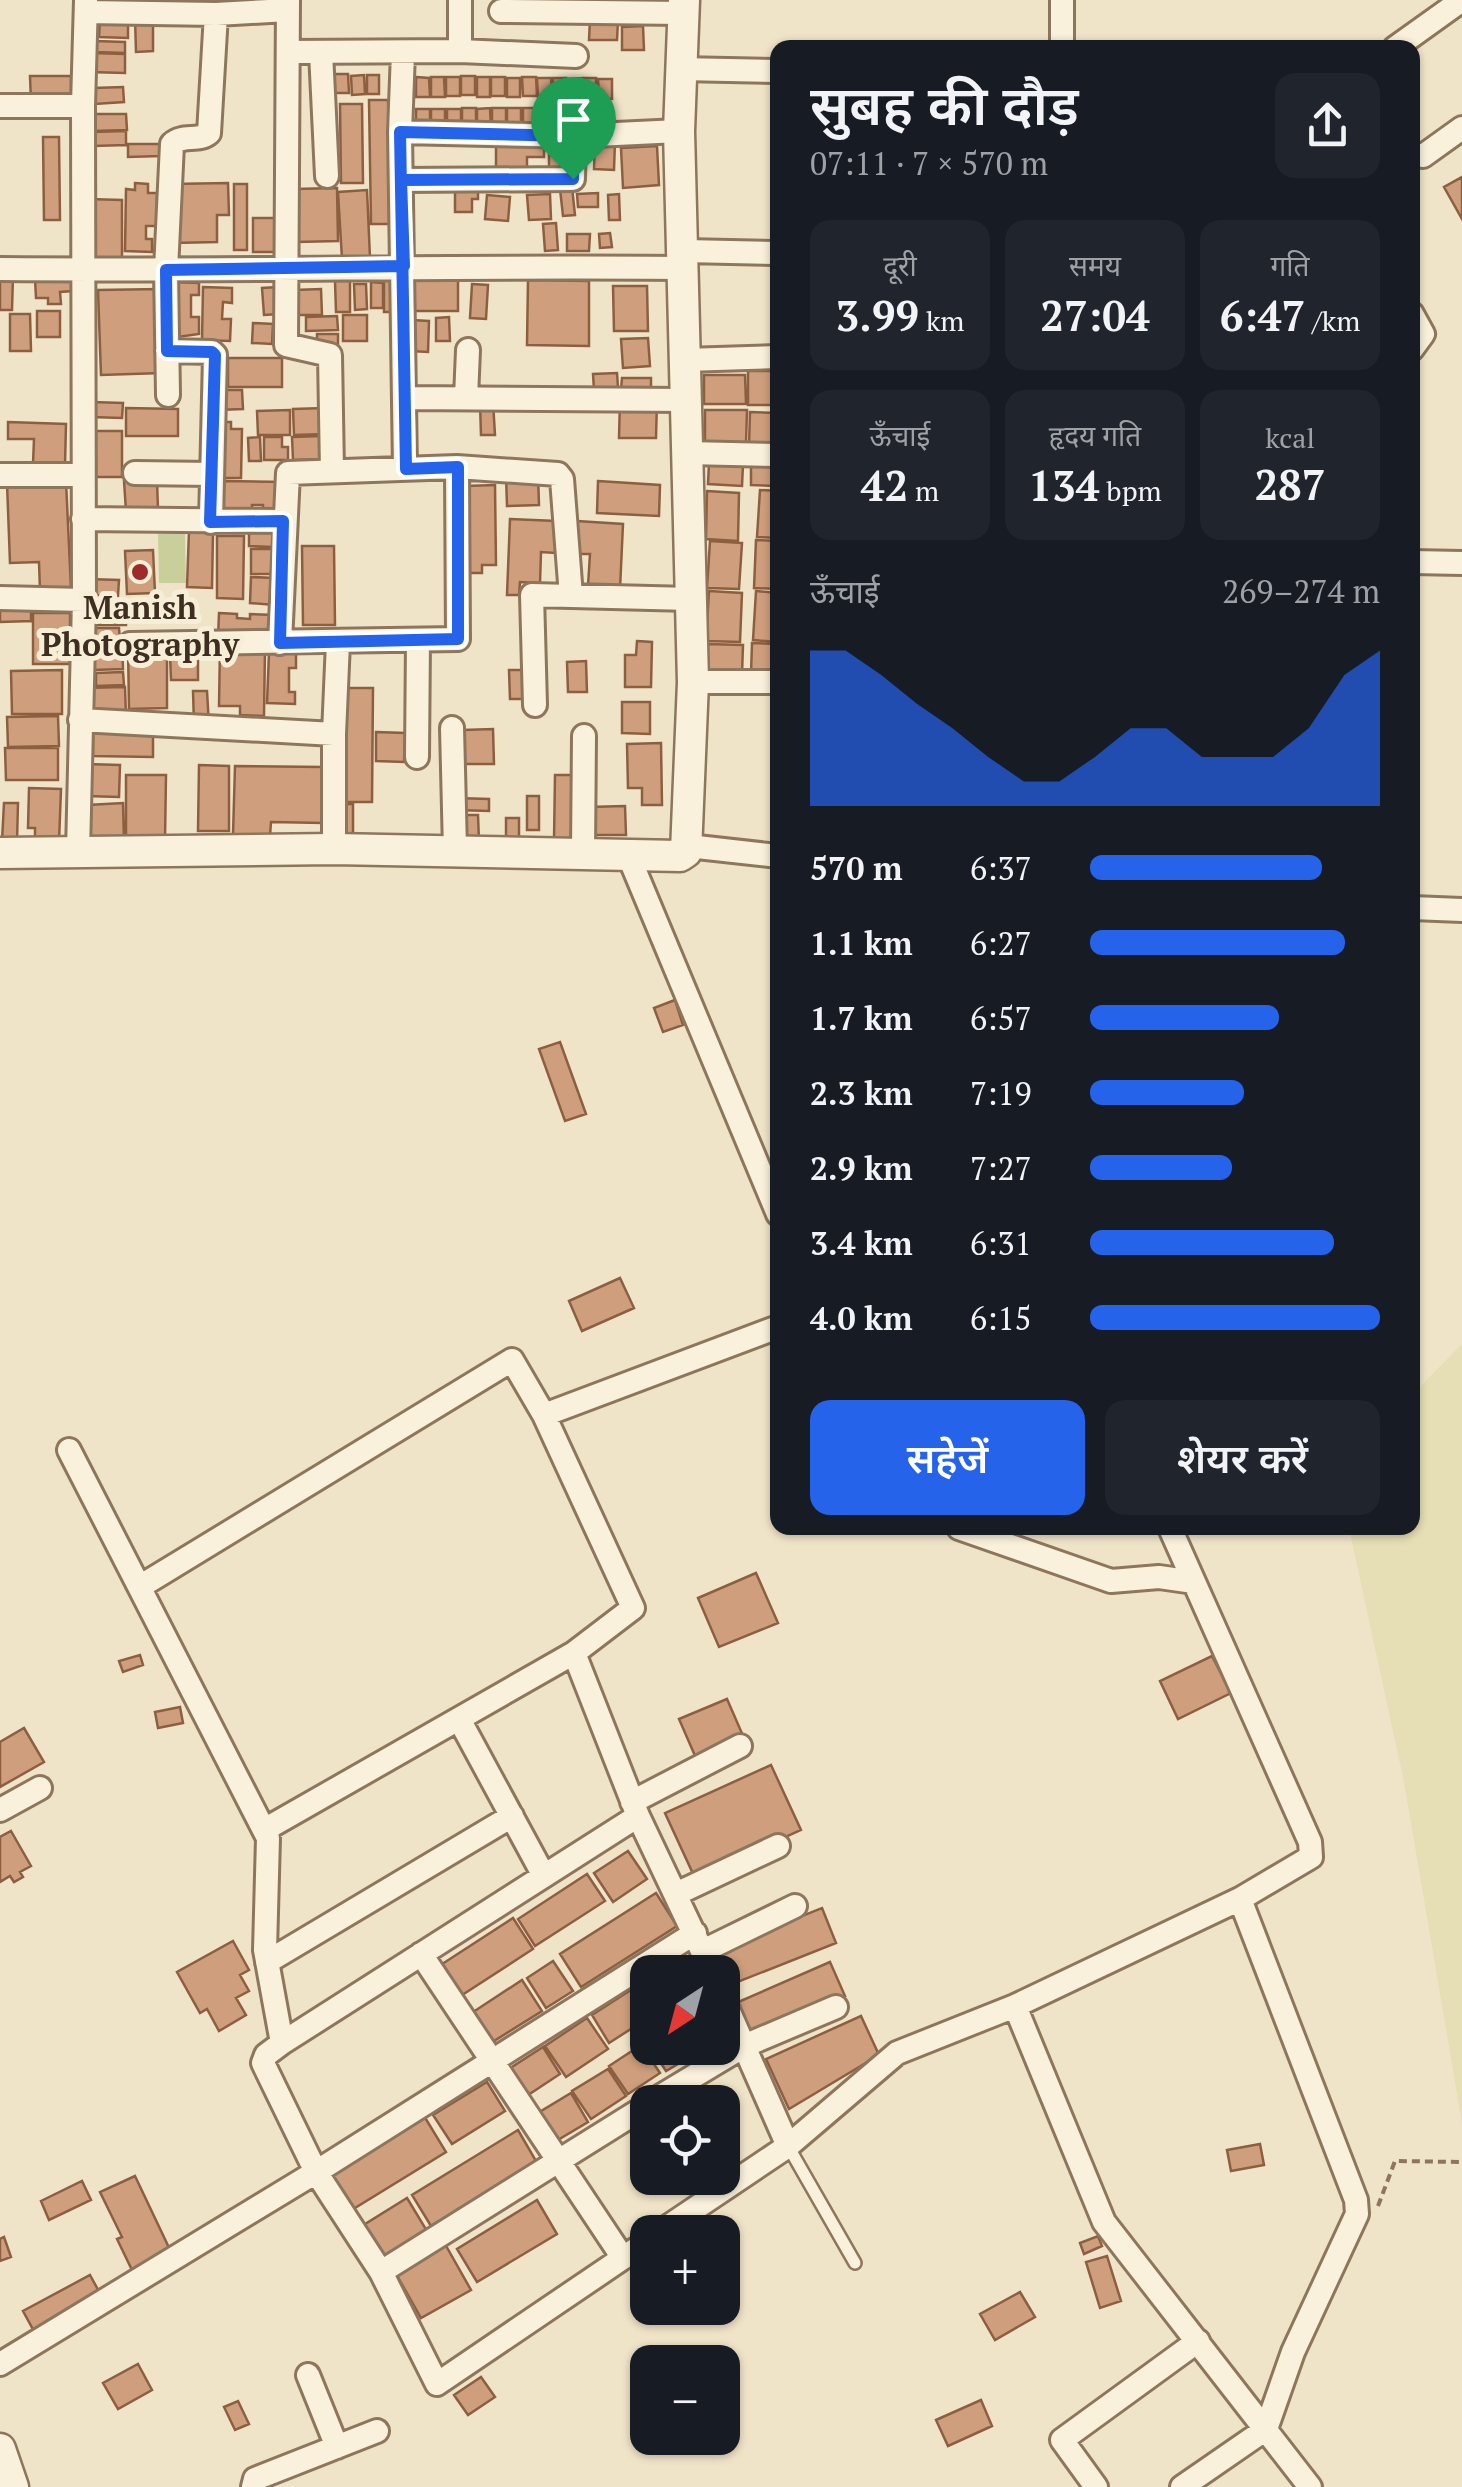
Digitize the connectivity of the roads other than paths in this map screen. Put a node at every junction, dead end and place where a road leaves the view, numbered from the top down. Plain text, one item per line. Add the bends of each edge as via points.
1 (460, 0) edge
2 (1062, 0) edge
3 (1462, 0) edge
4 (288, 5) edge
5 (86, 6) edge
6 (684, 6) edge
7 (501, 10) dead end
8 (216, 14) junction
9 (1062, 40) edge
10 (1406, 40) edge
11 (460, 51) junction
12 (288, 52) junction
13 (322, 52) junction
14 (403, 52) junction
15 (576, 56) dead end
16 (680, 69) junction
17 (770, 71) edge
18 (0, 106) edge
19 (82, 106) junction
20 (1462, 128) edge
21 (679, 131) junction
22 (400, 132) junction
23 (463, 134) junction
24 (574, 136) junction
25 (1420, 156) edge
26 (327, 176) dead end
27 (401, 180) junction
28 (461, 180) junction
29 (770, 254) edge
30 (684, 260) junction
31 (404, 266) junction
32 (0, 269) edge
33 (84, 270) junction
34 (166, 270) junction
35 (288, 270) junction
36 (468, 350) dead end
37 (167, 351) junction
38 (770, 357) edge
39 (685, 360) junction
40 (168, 395) dead end
41 (405, 398) junction
42 (466, 398) junction
43 (686, 400) junction
44 (687, 453) junction
45 (770, 455) edge
46 (458, 467) junction
47 (406, 469) junction
48 (332, 471) junction
49 (135, 474) dead end
50 (212, 474) junction
51 (0, 475) edge
52 (84, 475) junction
53 (83, 518) junction
54 (283, 521) junction
55 (210, 522) junction
56 (1420, 562) edge
57 (1462, 563) edge
58 (571, 596) junction
59 (0, 598) edge
60 (690, 598) junction
61 (84, 600) junction
62 (418, 640) junction
63 (338, 642) junction
64 (280, 643) junction
65 (130, 644) dead end
66 (692, 682) junction
67 (770, 682) edge
68 (535, 705) dead end
69 (80, 720) junction
70 (452, 728) dead end
71 (334, 734) junction
72 (584, 736) dead end
73 (416, 756) dead end
74 (688, 846) junction
75 (334, 848) junction
76 (454, 850) junction
77 (0, 852) edge
78 (78, 852) junction
79 (583, 852) junction
80 (628, 852) junction
81 (770, 855) edge
82 (1420, 908) edge
83 (1462, 910) edge
84 (770, 1195) edge
85 (770, 1331) edge
86 (544, 1416) junction
87 (70, 1450) dead end
88 (979, 1535) edge
89 (1173, 1535) edge
90 (1194, 1582) junction
91 (141, 1586) junction
92 (574, 1654) junction
93 (459, 1719) junction
94 (740, 1746) dead end
95 (40, 1788) dead end
96 (635, 1809) junction
97 (0, 1810) edge
98 (512, 1816) junction
99 (264, 1830) junction
100 (778, 1846) dead end
101 (544, 1876) junction
102 (676, 1894) junction
103 (1240, 1899) junction
104 (796, 1906) dead end
105 (703, 1952) edge
106 (421, 1954) junction
107 (267, 1962) junction
108 (1014, 2006) junction
109 (836, 2007) dead end
110 (740, 2037) edge
111 (282, 2043) junction
112 (744, 2046) junction
113 (491, 2060) junction
114 (680, 2085) edge
115 (630, 2116) edge
116 (788, 2146) junction
117 (558, 2160) junction
118 (316, 2172) junction
119 (685, 2215) edge
120 (630, 2253) edge
121 (623, 2258) junction
122 (855, 2263) dead end
123 (381, 2272) junction
124 (1198, 2341) junction
125 (0, 2364) edge
126 (308, 2375) dead end
127 (1266, 2429) junction
128 (378, 2432) dead end
129 (337, 2447) junction
130 (0, 2449) edge
131 (13, 2487) edge
132 (253, 2487) edge
133 (1096, 2487) edge
134 (1182, 2487) edge
135 (1310, 2487) edge

1 - 11 street
2 - 9 street
3 - 10 street
4 - 8 street
4 - 12 street
5 - 8 street
5 - 19 street
6 - 7 street
6 - 16 street
8 - 34 street via 209,133 172,144
11 - 14 street
11 - 15 street
12 - 13 street
12 - 35 street
13 - 14 street
13 - 26 street
14 - 22 street
16 - 17 street
16 - 21 street
18 - 19 street
19 - 33 street
20 - 25 street
21 - 24 street
21 - 30 street
22 - 23 street
22 - 27 street
23 - 24 street
23 - 28 street
24 - 28 street via 573,179
27 - 28 street
27 - 31 street
29 - 30 street
30 - 31 street
30 - 39 street
31 - 35 street
31 - 41 street
32 - 33 street
33 - 34 street
33 - 52 street
34 - 35 street
34 - 37 street
35 - 48 street via 286,345 330,355
36 - 42 street
37 - 40 street
37 - 50 street via 215,355
38 - 39 street
39 - 43 street
41 - 42 street
41 - 47 street
42 - 43 street
43 - 44 street
44 - 45 street
44 - 60 street
46 - 47 street
46 - 58 street via 561,476
46 - 62 street via 458,639
47 - 48 street
48 - 54 street via 288,472
49 - 50 street
50 - 55 street
51 - 52 street
52 - 53 street
53 - 55 street
53 - 61 street
54 - 55 street
54 - 64 street
56 - 57 street
58 - 60 street
58 - 68 street via 532,595
59 - 61 street
60 - 66 street
61 - 69 street
62 - 63 street
62 - 73 street
63 - 64 street
63 - 71 street
64 - 65 street
66 - 67 street
66 - 74 street
69 - 71 street
69 - 78 street
70 - 76 street
71 - 75 street
72 - 79 street
74 - 80 street via 680,856
74 - 81 street
75 - 76 street
75 - 78 street
76 - 79 street
77 - 78 street
79 - 80 street
80 - 84 street
82 - 83 street
85 - 86 street
86 - 91 street via 512,1360
86 - 92 street via 634,1608
87 - 91 street
88 - 90 street via 1111,1581
89 - 90 street
90 - 103 street via 1312,1850 1306,1862
91 - 99 street
92 - 93 street
92 - 96 street
93 - 98 street
93 - 99 street
94 - 96 street
95 - 97 street
96 - 101 street
96 - 102 street
98 - 101 street
98 - 107 street
99 - 107 street
100 - 102 street
101 - 106 street
102 - 105 street
103 - 108 street
103 - 127 street via 1358,2214
104 - 105 street
105 - 113 street
106 - 111 street
106 - 113 street
107 - 111 street
108 - 116 street via 898,2053
108 - 124 street via 1104,2222
109 - 112 street
110 - 112 street
111 - 118 street via 263,2064
112 - 114 street
112 - 116 street
113 - 117 street
113 - 118 street
115 - 117 street
116 - 119 street
116 - 122 lane
117 - 121 street
117 - 123 street
118 - 123 street
118 - 125 street
120 - 121 street
121 - 123 street via 437,2384
124 - 127 street
124 - 133 street via 1062,2440
126 - 129 street
127 - 134 street
127 - 135 street
128 - 129 street
129 - 132 street via 254,2479
130 - 131 street

